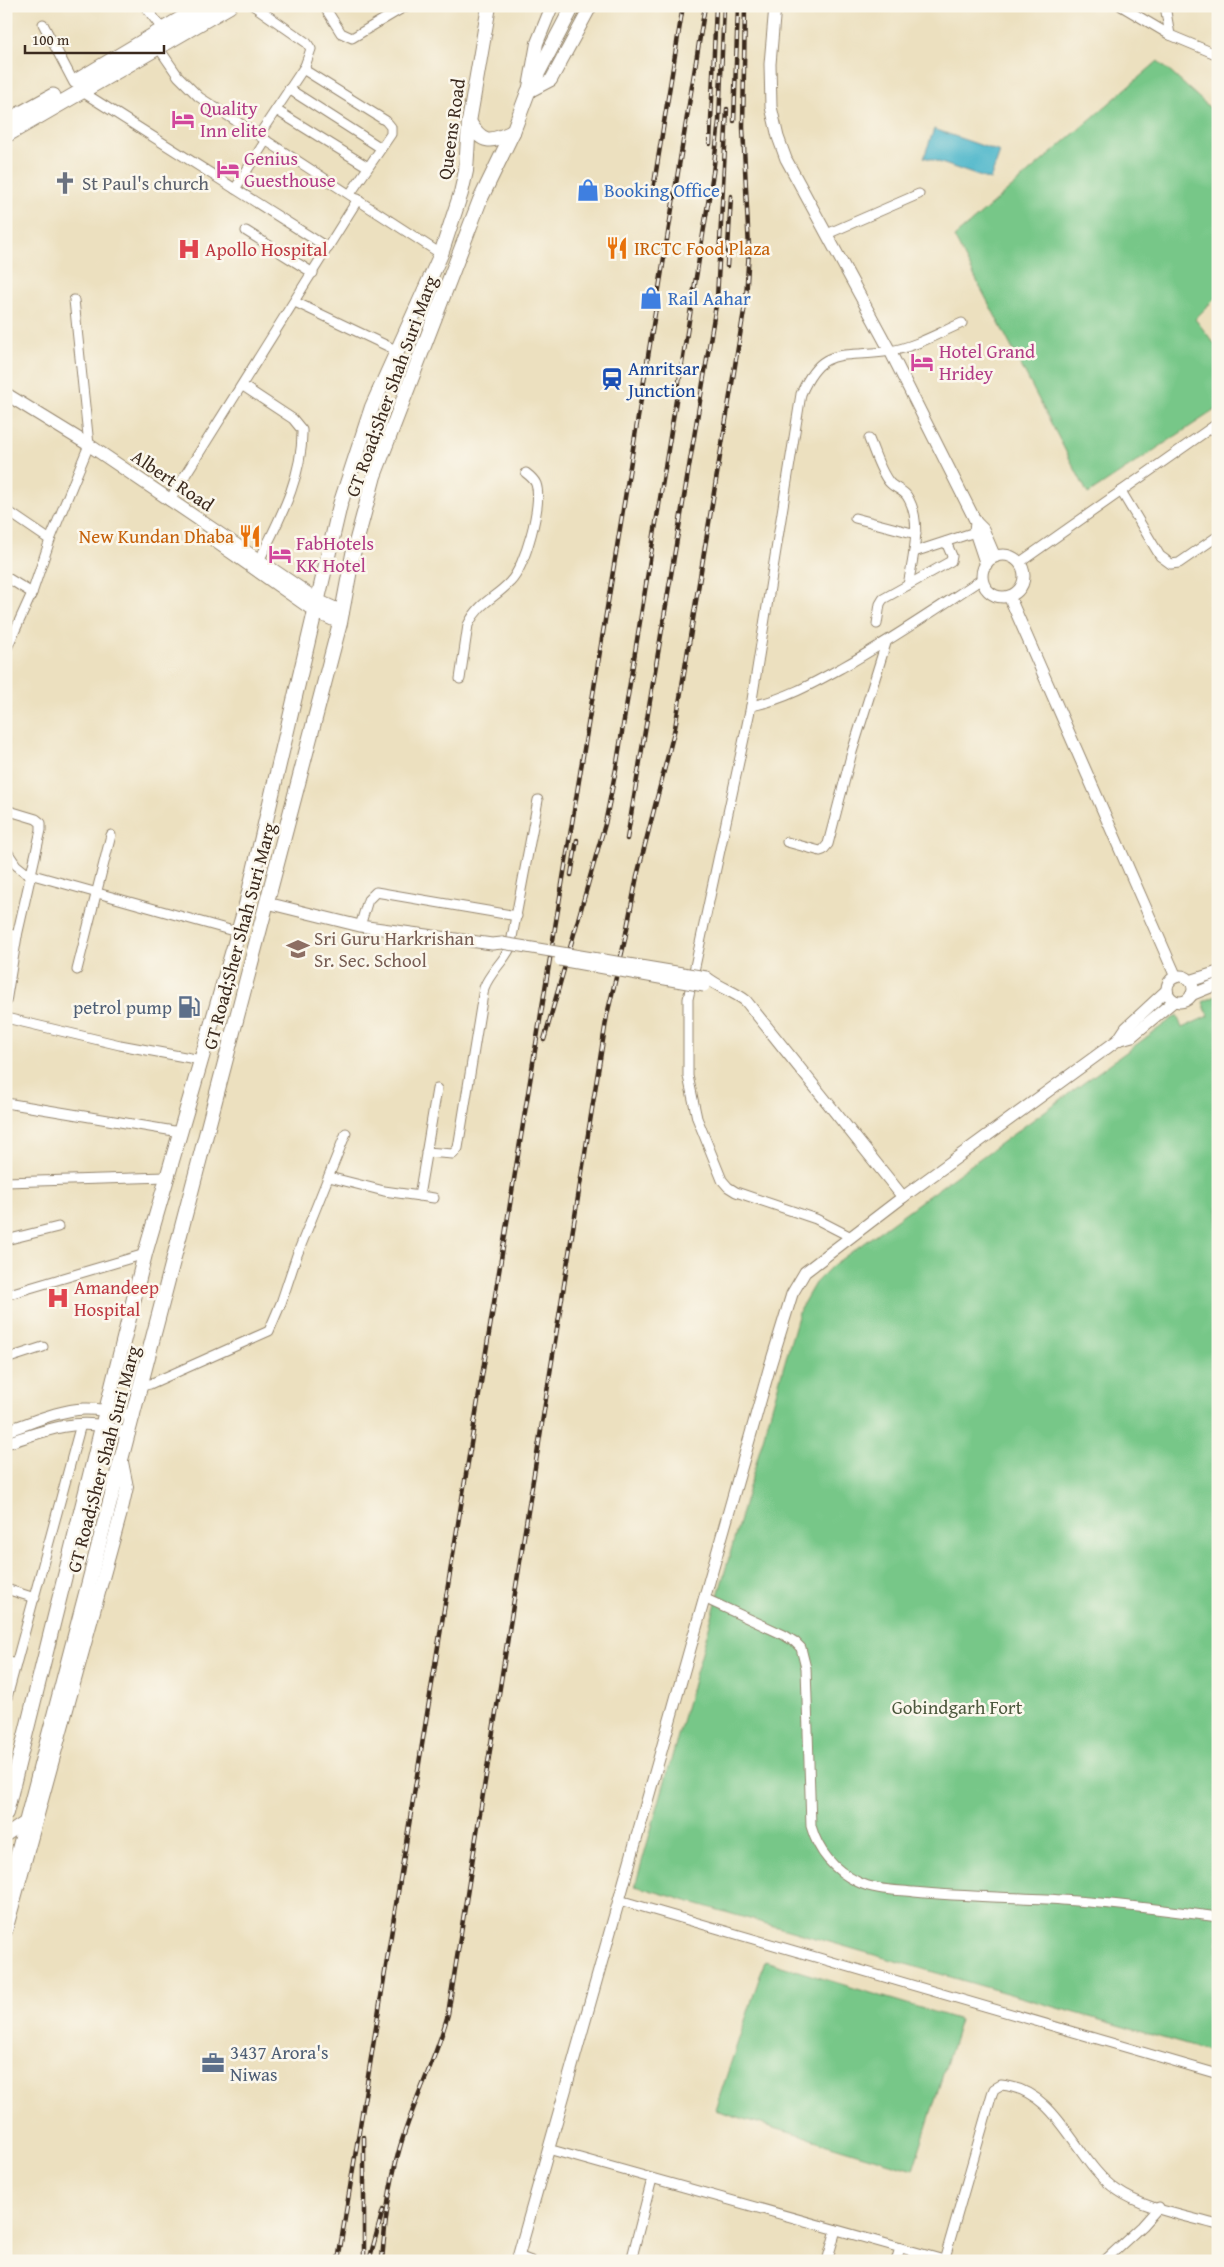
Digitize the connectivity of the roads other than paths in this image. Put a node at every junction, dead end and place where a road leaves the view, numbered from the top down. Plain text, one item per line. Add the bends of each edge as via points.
1 (145, 6) edge
2 (203, 6) edge
3 (229, 6) edge
4 (254, 6) edge
5 (324, 6) edge
6 (406, 6) edge
7 (489, 6) edge
8 (552, 6) edge
9 (572, 6) edge
10 (591, 6) edge
11 (775, 6) edge
12 (1121, 6) edge
13 (1165, 6) edge
14 (43, 24) dead end
15 (1170, 35) junction
16 (158, 38) junction
17 (1218, 55) edge
18 (305, 66) junction
19 (78, 87) junction
20 (290, 89) junction
21 (528, 92) junction
22 (276, 110) junction
23 (6, 122) edge
24 (469, 122) junction
25 (513, 132) junction
26 (6, 135) edge
27 (263, 138) junction
28 (381, 148) junction
29 (368, 167) junction
30 (235, 189) junction
31 (461, 194) junction
32 (919, 194) dead end
33 (354, 196) junction
34 (480, 200) junction
35 (246, 231) dead end
36 (827, 234) junction
37 (328, 248) junction
38 (442, 254) junction
39 (313, 274) junction
40 (74, 300) dead end
41 (295, 302) junction
42 (962, 323) dead end
43 (398, 351) junction
44 (890, 351) junction
45 (243, 386) junction
46 (6, 394) edge
47 (6, 403) edge
48 (1218, 423) edge
49 (869, 439) dead end
50 (88, 449) junction
51 (526, 473) dead end
52 (1122, 491) junction
53 (170, 501) junction
54 (6, 510) edge
55 (855, 518) dead end
56 (975, 527) junction
57 (916, 534) junction
58 (1218, 536) edge
59 (50, 540) junction
60 (946, 542) junction
61 (914, 552) junction
62 (995, 556) junction
63 (259, 561) junction
64 (1019, 563) junction
65 (986, 565) junction
66 (6, 578) edge
67 (982, 579) junction
68 (908, 585) junction
69 (32, 593) junction
70 (1009, 596) junction
71 (317, 606) junction
72 (342, 618) junction
73 (877, 624) dead end
74 (886, 643) junction
75 (6, 650) edge
76 (460, 679) dead end
77 (751, 706) junction
78 (538, 800) dead end
79 (6, 810) edge
80 (111, 835) dead end
81 (787, 842) dead end
82 (6, 850) edge
83 (31, 875) junction
84 (98, 894) junction
85 (267, 903) junction
86 (517, 916) junction
87 (360, 926) junction
88 (237, 932) junction
89 (6, 934) edge
90 (17, 936) junction
91 (77, 970) dead end
92 (1218, 972) edge
93 (1176, 976) junction
94 (1190, 982) junction
95 (1218, 984) edge
96 (1167, 990) junction
97 (1191, 995) junction
98 (1174, 1000) junction
99 (6, 1002) edge
100 (6, 1018) edge
101 (1118, 1040) junction
102 (201, 1060) junction
103 (437, 1089) dead end
104 (6, 1103) edge
105 (180, 1132) junction
106 (346, 1133) dead end
107 (426, 1152) junction
108 (166, 1177) junction
109 (328, 1177) junction
110 (6, 1182) edge
111 (419, 1196) junction
112 (903, 1197) junction
113 (434, 1198) dead end
114 (58, 1227) dead end
115 (851, 1237) junction
116 (6, 1240) edge
117 (145, 1254) junction
118 (6, 1295) edge
119 (43, 1347) dead end
120 (6, 1359) edge
121 (141, 1386) junction
122 (107, 1410) junction
123 (134, 1416) junction
124 (81, 1424) junction
125 (102, 1426) junction
126 (6, 1431) edge
127 (129, 1434) junction
128 (6, 1443) edge
129 (122, 1462) junction
130 (6, 1589) edge
131 (35, 1598) junction
132 (706, 1600) junction
133 (6, 1660) edge
134 (16, 1664) junction
135 (6, 1700) edge
136 (8, 1798) edge
137 (6, 1813) edge
138 (27, 1821) junction
139 (6, 1836) edge
140 (6, 1899) edge
141 (619, 1900) junction
142 (1218, 1917) edge
143 (6, 1931) edge
144 (1218, 2074) edge
145 (548, 2149) junction
146 (652, 2179) junction
147 (1159, 2208) junction
148 (1218, 2225) edge
149 (836, 2230) junction
150 (900, 2248) junction
151 (518, 2259) edge
152 (944, 2260) edge
153 (531, 2261) edge
154 (631, 2261) edge
155 (827, 2261) edge
156 (896, 2261) edge
157 (1104, 2261) edge

1 - 16 street
2 - 16 highway
3 - 16 highway
4 - 18 street via 307,43 311,48
5 - 6 street via 341,33 352,38
7 - 24 main road, Queens Road
8 - 21 main road via 537,43
9 - 21 main road, GT Road;Sher Shah Suri Marg
10 - 21 main road via 551,80
11 - 36 street via 770,64 771,107 786,159
12 - 15 street
13 - 15 street
14 - 19 street
15 - 17 street
16 - 19 highway
16 - 27 street via 188,87
18 - 20 street
18 - 28 street via 308,73 390,124 391,134
19 - 23 highway
19 - 26 highway
19 - 30 street
20 - 22 street
20 - 28 street
21 - 25 main road, GT Road;Sher Shah Suri Marg
22 - 27 street
22 - 29 street
24 - 25 main road via 484,140 495,140
24 - 31 main road, Queens Road
25 - 34 main road, GT Road;Sher Shah Suri Marg
27 - 30 street
27 - 33 street
28 - 29 street
29 - 33 street
30 - 37 street
31 - 34 main road
31 - 38 main road, Queens Road
32 - 36 street
33 - 37 street
33 - 38 street
34 - 72 main road, GT Road;Sher Shah Suri Marg via 374,476
35 - 39 street
36 - 44 street
37 - 39 street
38 - 43 main road, GT Road;Sher Shah Suri Marg
39 - 41 street
40 - 50 street
41 - 43 street
41 - 45 street
42 - 44 street
43 - 71 main road, GT Road;Sher Shah Suri Marg via 372,407 340,506
44 - 56 street
44 - 77 street via 831,358 818,365 800,394
45 - 53 street
45 - 63 street via 293,419 302,430 299,465 286,504
46 - 50 main road, Albert Road
47 - 50 main road, Albert Road
48 - 52 street
49 - 57 street via 886,477 909,499
50 - 53 main road, Albert Road
50 - 59 street
50 - 71 main road, Albert Road
51 - 76 street via 533,479 537,492 525,558 510,582 480,606 468,625
52 - 58 street via 1160,556 1168,562 1179,563
52 - 64 street
53 - 63 main road, Albert Road
54 - 59 street
55 - 57 street
56 - 60 street
56 - 62 street via 983,529
56 - 65 street
57 - 61 street
59 - 69 street
60 - 61 street
60 - 68 street via 951,561
61 - 68 street
62 - 64 street via 1009,556
62 - 65 street
63 - 71 main road, Albert Road
64 - 70 street via 1024,574 1023,582
65 - 67 street
66 - 69 street
67 - 70 street via 994,595
67 - 74 street
68 - 73 street via 881,601
69 - 75 street
70 - 93 street
71 - 72 main road, Albert Road
71 - 88 main road, GT Road;Sher Shah Suri Marg
72 - 85 main road, GT Road;Sher Shah Suri Marg
74 - 77 street via 813,684 777,700
74 - 81 street via 828,844 820,851
77 - 115 street via 688,999 689,1090 697,1118 722,1180 728,1187 816,1219
78 - 86 street
79 - 83 street via 41,823
80 - 84 street
82 - 83 street via 16,865
83 - 84 street
83 - 90 street
84 - 88 street
84 - 91 street
85 - 87 street
85 - 121 main road, GT Road;Sher Shah Suri Marg
86 - 87 street via 376,892 368,900
86 - 107 street via 510,948 492,971 484,988 458,1148 453,1154
87 - 112 street, bridge via 498,945 708,983 737,994 746,1001
88 - 102 main road, GT Road;Sher Shah Suri Marg
89 - 90 street
90 - 99 street
92 - 94 street
93 - 94 street
93 - 96 street via 1169,981
94 - 97 street
95 - 97 street
96 - 98 street
96 - 101 street via 1126,1028
97 - 98 street via 1185,1001
98 - 101 street via 1132,1036
100 - 102 street
101 - 112 street
102 - 105 main road, GT Road;Sher Shah Suri Marg
103 - 107 street
104 - 105 street
105 - 108 main road, GT Road;Sher Shah Suri Marg
106 - 109 street
107 - 111 street
108 - 110 street
108 - 117 main road, GT Road;Sher Shah Suri Marg
109 - 111 street
109 - 121 street via 269,1332
111 - 113 street
112 - 115 street
114 - 116 street
115 - 132 street via 804,1272 792,1294
117 - 118 street
117 - 122 main road, GT Road;Sher Shah Suri Marg
119 - 120 street
121 - 123 main road, GT Road;Sher Shah Suri Marg
122 - 123 street
122 - 125 main road, GT Road;Sher Shah Suri Marg
122 - 126 street via 61,1413
123 - 127 main road, GT Road;Sher Shah Suri Marg
124 - 125 street
124 - 128 street via 62,1426
124 - 131 street
125 - 127 street
125 - 136 main road, GT Road;Sher Shah Suri Marg
127 - 129 main road, GT Road;Sher Shah Suri Marg
129 - 138 main road, GT Road;Sher Shah Suri Marg
129 - 143 main road via 127,1487 122,1509
130 - 131 street
131 - 134 street
132 - 141 street
132 - 142 street via 784,1634 800,1648 806,1668 811,1826 820,1850 844,1874 860,1883 889,1890 1072,1901
133 - 134 street
134 - 135 street
136 - 137 main road, GT Road;Sher Shah Suri Marg
138 - 139 main road
138 - 140 main road, GT Road;Sher Shah Suri Marg
141 - 144 street
141 - 145 street
145 - 146 street
145 - 151 street
146 - 149 street
146 - 154 street
147 - 148 street
147 - 152 street via 1136,2201 1117,2190 1105,2180 1041,2102 1030,2094 1002,2085 992,2094
147 - 157 street
149 - 150 street
149 - 155 street
150 - 152 street
150 - 156 street
151 - 153 street

